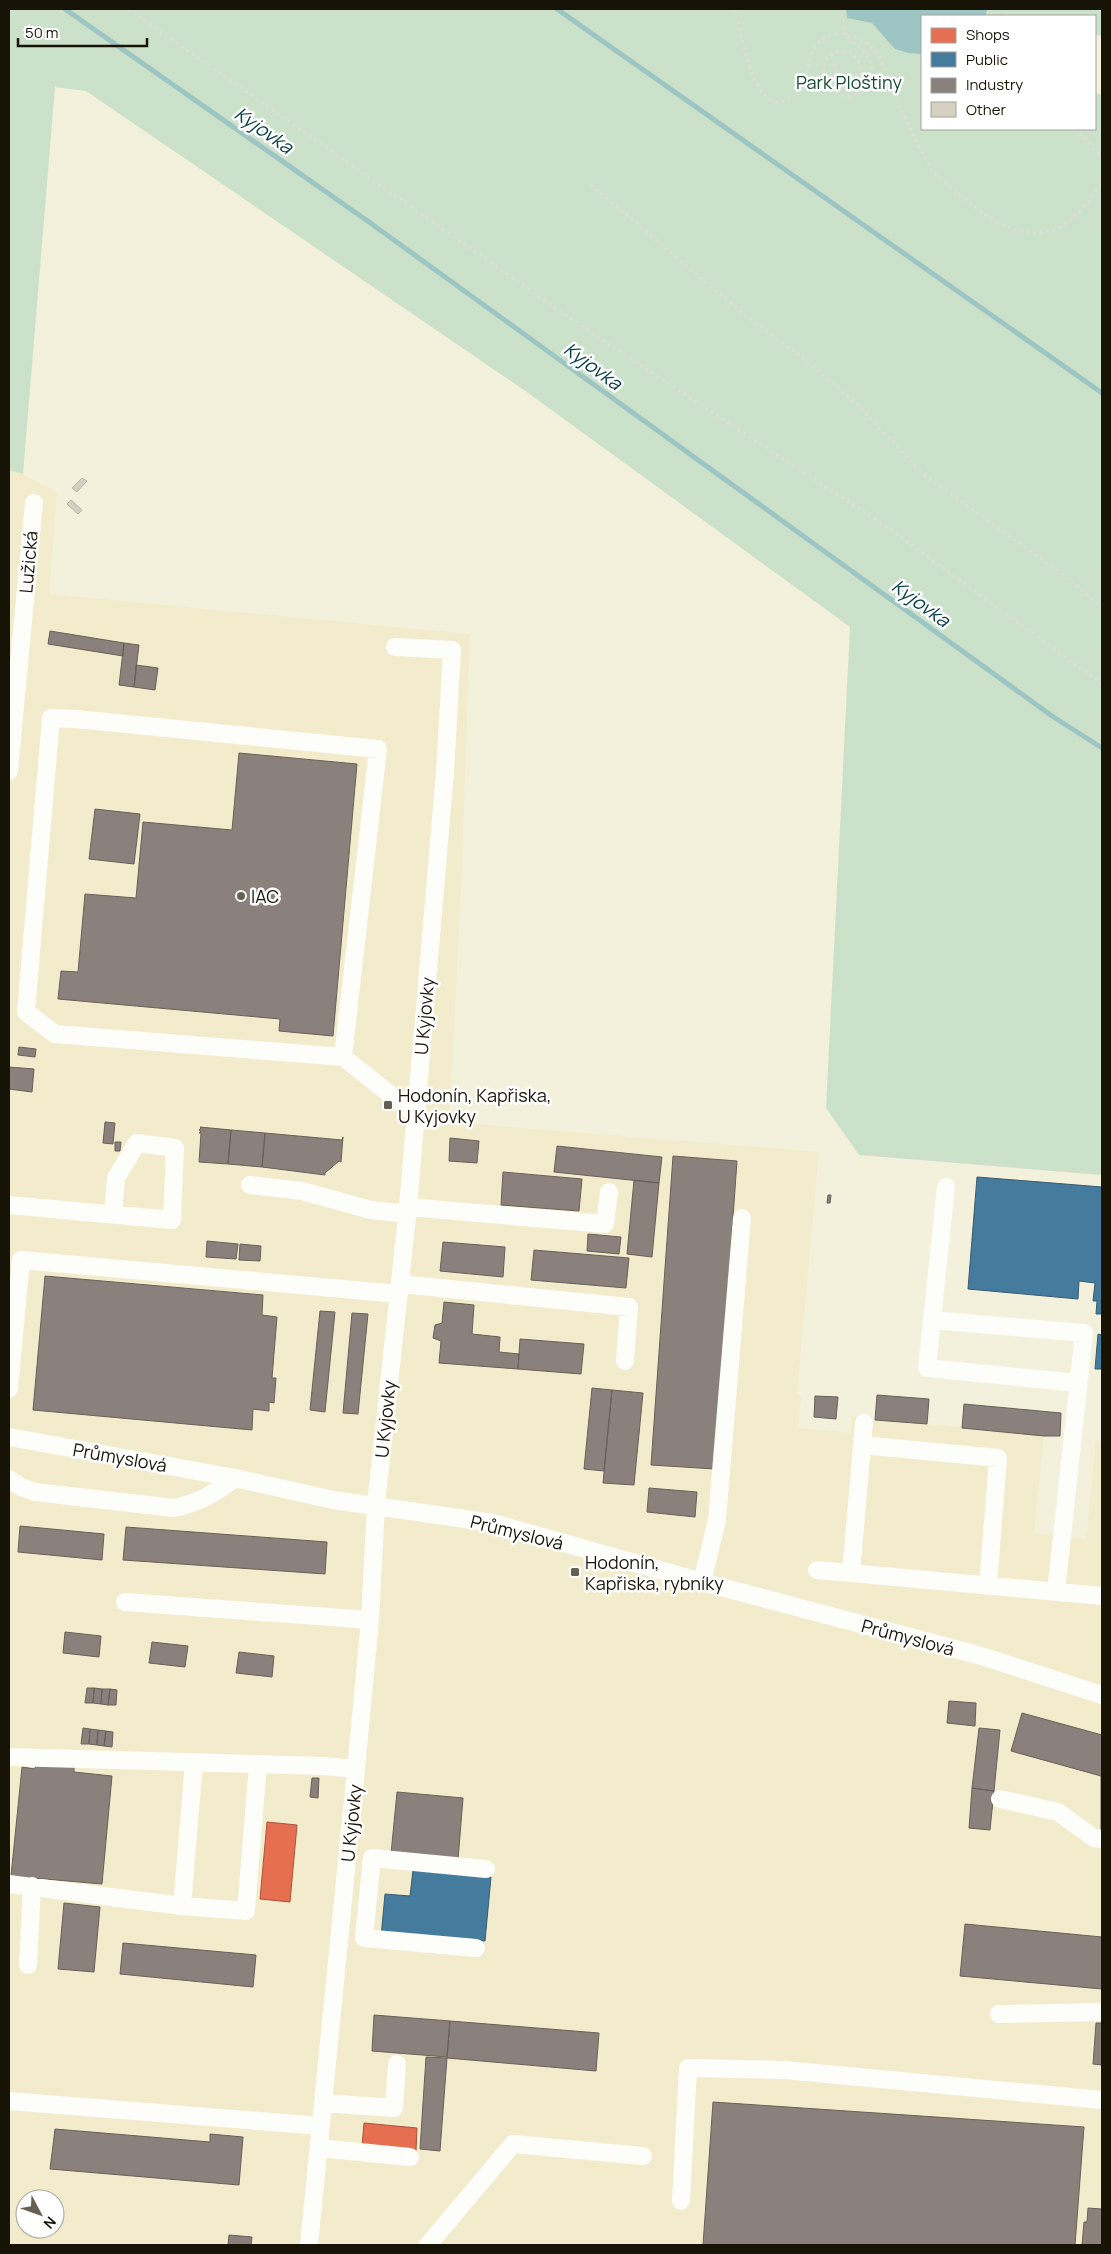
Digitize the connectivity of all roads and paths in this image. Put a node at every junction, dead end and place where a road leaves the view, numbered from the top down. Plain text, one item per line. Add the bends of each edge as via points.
1 (128, 9) edge
2 (735, 9) edge
3 (840, 9) edge
4 (846, 35) junction
5 (835, 64) dead end
6 (1076, 130) edge
7 (1102, 157) edge
8 (1102, 183) edge
9 (591, 185) dead end
10 (34, 502) dead end
11 (1102, 607) edge
12 (395, 647) dead end
13 (1102, 684) edge
14 (9, 771) edge
15 (17, 1013) edge
16 (343, 1057) junction
17 (416, 1115) junction
18 (250, 1185) dead end
19 (946, 1187) dead end
20 (608, 1192) dead end
21 (9, 1205) edge
22 (407, 1211) junction
23 (113, 1214) junction
24 (742, 1218) dead end
25 (399, 1289) junction
26 (932, 1320) junction
27 (625, 1361) dead end
28 (1078, 1383) junction
29 (9, 1389) edge
30 (864, 1423) dead end
31 (9, 1437) edge
32 (862, 1445) junction
33 (235, 1478) junction
34 (13, 1486) edge
35 (376, 1505) junction
36 (817, 1570) dead end
37 (851, 1573) junction
38 (702, 1582) junction
39 (988, 1586) junction
40 (1056, 1592) junction
41 (1102, 1596) edge
42 (125, 1602) dead end
43 (370, 1620) junction
44 (1102, 1695) edge
45 (9, 1756) edge
46 (194, 1762) junction
47 (258, 1765) junction
48 (356, 1769) junction
49 (1000, 1799) dead end
50 (1102, 1838) edge
51 (347, 1856) junction
52 (372, 1858) junction
53 (486, 1869) dead end
54 (9, 1884) edge
55 (32, 1886) junction
56 (182, 1906) junction
57 (340, 1935) junction
58 (364, 1938) junction
59 (476, 1948) dead end
60 (28, 1965) dead end
61 (1102, 2012) edge
62 (999, 2014) dead end
63 (397, 2064) dead end
64 (1102, 2100) edge
65 (9, 2102) edge
66 (323, 2103) junction
67 (321, 2126) junction
68 (319, 2148) junction
69 (643, 2156) dead end
70 (410, 2157) dead end
71 (681, 2201) dead end
72 (309, 2245) edge
73 (428, 2245) edge

1 - 13 path via 590,332 884,525
2 - 4 path via 757,85 773,100 785,99 798,90 817,44 827,37
3 - 4 path
4 - 5 path via 868,54 871,79 863,91 853,96 842,95 831,88 823,74 828,56 840,51 850,52 858,60 860,68 852,82 845,83 836,77
4 - 8 path via 862,39 879,55 931,169 994,221 1027,231 1061,227 1082,209
6 - 7 path
9 - 11 path via 742,314 803,358 857,404 922,473 1063,574
10 - 14 lane, Lužická
12 - 17 lane, U Kyjovky via 452,650
15 - 16 lane via 55,1034
15 - 16 lane via 51,718 378,750
16 - 17 lane
17 - 22 lane, U Kyjovky
18 - 22 lane via 302,1191 371,1210
19 - 26 lane
20 - 22 lane via 605,1224
21 - 23 lane
22 - 25 lane, U Kyjovky
23 - 23 lane via 172,1220 175,1148 137,1143 116,1178
24 - 38 lane via 717,1520
25 - 27 lane via 629,1308
25 - 29 lane via 21,1260
25 - 35 lane, U Kyjovky
26 - 28 lane via 927,1368
26 - 28 lane via 1084,1332
28 - 40 lane
30 - 32 lane
31 - 33 lane, Průmyslová
32 - 37 lane
32 - 39 lane via 998,1458
33 - 34 lane via 207,1498 174,1508 35,1492
33 - 35 lane, Průmyslová via 333,1500
35 - 38 lane, Průmyslová via 493,1522
35 - 43 lane, U Kyjovky
36 - 37 lane
37 - 39 lane
38 - 44 lane, Průmyslová via 978,1655
39 - 40 lane
40 - 41 lane
42 - 43 lane
43 - 48 lane, U Kyjovky
45 - 46 lane
46 - 47 lane
46 - 56 lane
47 - 48 lane
47 - 56 lane via 246,1911
48 - 51 lane, U Kyjovky
49 - 50 lane via 1058,1812 1094,1838
51 - 52 lane
51 - 57 lane, U Kyjovky
52 - 53 lane
52 - 58 lane
54 - 55 lane
55 - 56 lane
55 - 60 lane
57 - 58 lane
57 - 66 lane, U Kyjovky
58 - 59 lane
61 - 62 lane
63 - 66 lane via 394,2108
64 - 71 lane via 784,2070 688,2068
65 - 67 lane
66 - 67 lane, U Kyjovky
67 - 68 lane, U Kyjovky
68 - 70 lane
68 - 72 lane, U Kyjovky
69 - 73 lane via 513,2144

